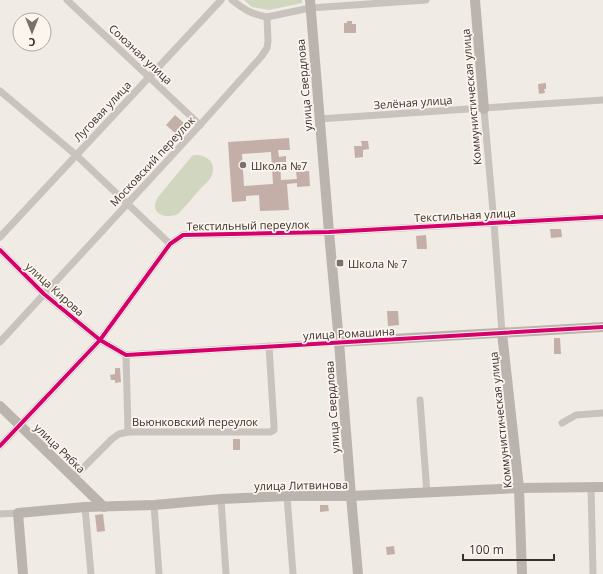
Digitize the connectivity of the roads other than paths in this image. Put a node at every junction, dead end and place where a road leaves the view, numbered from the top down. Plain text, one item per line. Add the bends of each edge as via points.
1 (67, 0) edge
2 (221, 0) edge
3 (232, 0) edge
4 (426, 0) edge
5 (475, 0) edge
6 (310, 4) edge
7 (267, 17) junction
8 (149, 77) junction
9 (0, 91) edge
10 (603, 100) edge
11 (484, 109) junction
12 (319, 119) junction
13 (200, 125) junction
14 (76, 155) junction
15 (128, 204) junction
16 (603, 217) edge
17 (494, 222) junction
18 (329, 232) junction
19 (0, 238) edge
20 (170, 244) junction
21 (0, 250) edge
22 (44, 294) junction
23 (603, 327) edge
24 (502, 333) junction
25 (100, 340) junction
26 (0, 342) edge
27 (339, 342) junction
28 (268, 346) junction
29 (126, 355) junction
30 (420, 400) dead end
31 (0, 406) edge
32 (603, 413) edge
33 (562, 423) dead end
34 (19, 425) junction
35 (128, 432) junction
36 (0, 446) edge
37 (74, 477) junction
38 (591, 487) junction
39 (603, 487) edge
40 (519, 488) junction
41 (427, 493) junction
42 (287, 496) junction
43 (351, 496) junction
44 (221, 499) junction
45 (154, 505) junction
46 (104, 507) junction
47 (85, 508) junction
48 (18, 513) junction
49 (0, 514) edge
50 (23, 574) edge
51 (91, 574) edge
52 (159, 574) edge
53 (226, 574) edge
54 (293, 574) edge
55 (358, 574) edge
56 (522, 574) edge
57 (593, 574) edge

1 - 8 street, Союзная улица
2 - 8 street, Луговая улица
3 - 7 street via 245,10
4 - 6 street
5 - 11 main road, Коммунистическая улица
6 - 7 street
6 - 12 main road, улица Свердлова
7 - 13 street, Московский переулок via 267,48
8 - 13 street, Союзная улица
8 - 14 street, Луговая улица
9 - 14 street
10 - 11 street, Зелёная улица
11 - 12 street, Зелёная улица
11 - 17 street, Коммунистическая улица
12 - 18 main road, улица Свердлова
13 - 15 street, Московский переулок
14 - 15 street
14 - 19 street, Луговая улица
15 - 20 street
15 - 22 street, Московский переулок
16 - 17 street, Текстильная улица
17 - 18 street, Текстильная улица
17 - 24 street, Коммунистическая улица
18 - 20 street, Текстильный переулок via 183,235
18 - 27 main road, улица Свердлова
20 - 25 street, Текстильный переулок
21 - 22 street, улица Кирова
22 - 25 street, улица Кирова
22 - 26 street, Московский переулок
23 - 24 main road, улица Ромашина
24 - 27 main road, улица Ромашина
24 - 40 main road, Коммунистическая улица
25 - 29 street
25 - 34 street, Текстильный переулок
27 - 28 street, улица Ромашина
27 - 43 main road, улица Свердлова
28 - 29 street, улица Ромашина
28 - 35 street, Вьюнковский переулок via 274,430
29 - 35 street
30 - 41 street
31 - 34 main road, улица Рябка
32 - 33 street via 576,415
34 - 36 street, Текстильный переулок
34 - 37 main road, улица Рябка
35 - 37 street, Вьюнковский переулок via 112,439
37 - 46 main road, улица Рябка
38 - 39 main road, улица Литвинова
38 - 40 main road, улица Литвинова
38 - 57 street
40 - 41 main road, улица Литвинова
40 - 56 main road, Коммунистическая улица
41 - 43 main road, улица Литвинова
42 - 43 main road, улица Литвинова
42 - 44 main road, улица Литвинова
42 - 54 street
43 - 55 main road, улица Свердлова
44 - 45 main road, улица Литвинова
44 - 53 street
45 - 46 main road, улица Литвинова
45 - 52 street
46 - 47 main road, улица Литвинова
47 - 48 main road, улица Литвинова
47 - 51 street
48 - 49 street, улица Литвинова
48 - 50 main road

